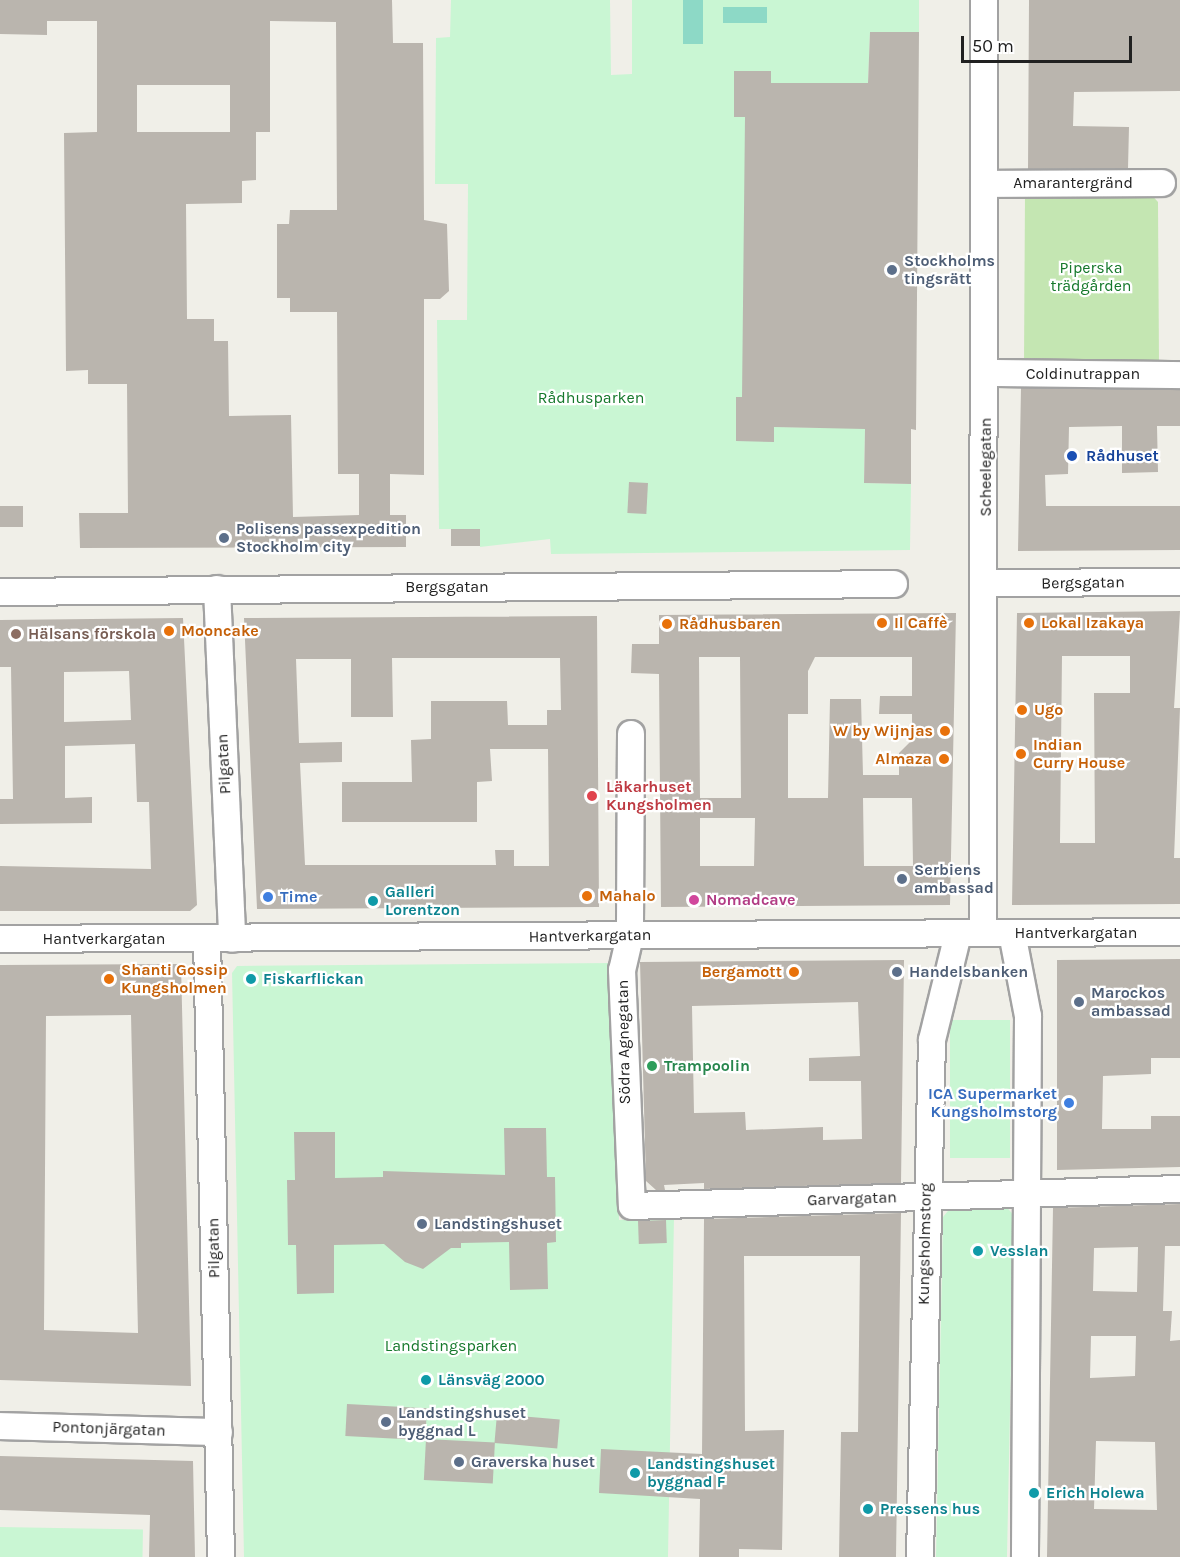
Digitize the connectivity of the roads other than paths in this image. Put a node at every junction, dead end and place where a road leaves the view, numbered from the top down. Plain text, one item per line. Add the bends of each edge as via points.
1 (984, 0) edge
2 (984, 183) junction
3 (1162, 183) dead end
4 (987, 373) junction
5 (1180, 375) edge
6 (987, 582) junction
7 (1180, 582) edge
8 (894, 584) dead end
9 (217, 589) junction
10 (0, 591) edge
11 (631, 734) dead end
12 (1180, 932) edge
13 (1012, 933) junction
14 (970, 934) junction
15 (630, 936) junction
16 (0, 939) edge
17 (207, 939) junction
18 (232, 939) junction
19 (1180, 1189) edge
20 (1031, 1193) junction
21 (926, 1196) junction
22 (632, 1206) joint
23 (0, 1426) edge
24 (219, 1432) junction
25 (221, 1557) edge
26 (920, 1557) edge
27 (1025, 1557) edge

1 - 2 street, Scheelegatan
2 - 3 street, Amarantergränd
2 - 4 street, Scheelegatan
4 - 5 street, Coldinutrappan
4 - 6 street, Scheelegatan
6 - 7 street, Bergsgatan
6 - 14 street, Scheelegatan
8 - 9 street, Bergsgatan
9 - 10 street, Bergsgatan
9 - 18 street, Pilgatan
11 - 15 street, Södra Agnegatan
12 - 13 street, Hantverkargatan
13 - 14 street, Hantverkargatan
13 - 20 street via 1029,1016
14 - 15 street, Hantverkargatan
14 - 21 street, Kungsholmstorg via 932,1040
15 - 18 street, Hantverkargatan
15 - 22 street, Södra Agnegatan via 622,970 627,1192
16 - 17 street, Hantverkargatan
17 - 18 street, Hantverkargatan
17 - 24 street, Pilgatan
19 - 20 street, Garvargatan
20 - 21 street, Garvargatan
20 - 27 street
21 - 22 street, Garvargatan
21 - 26 street, Kungsholmstorg
23 - 24 street, Pontonjärgatan
24 - 25 street, Pilgatan

